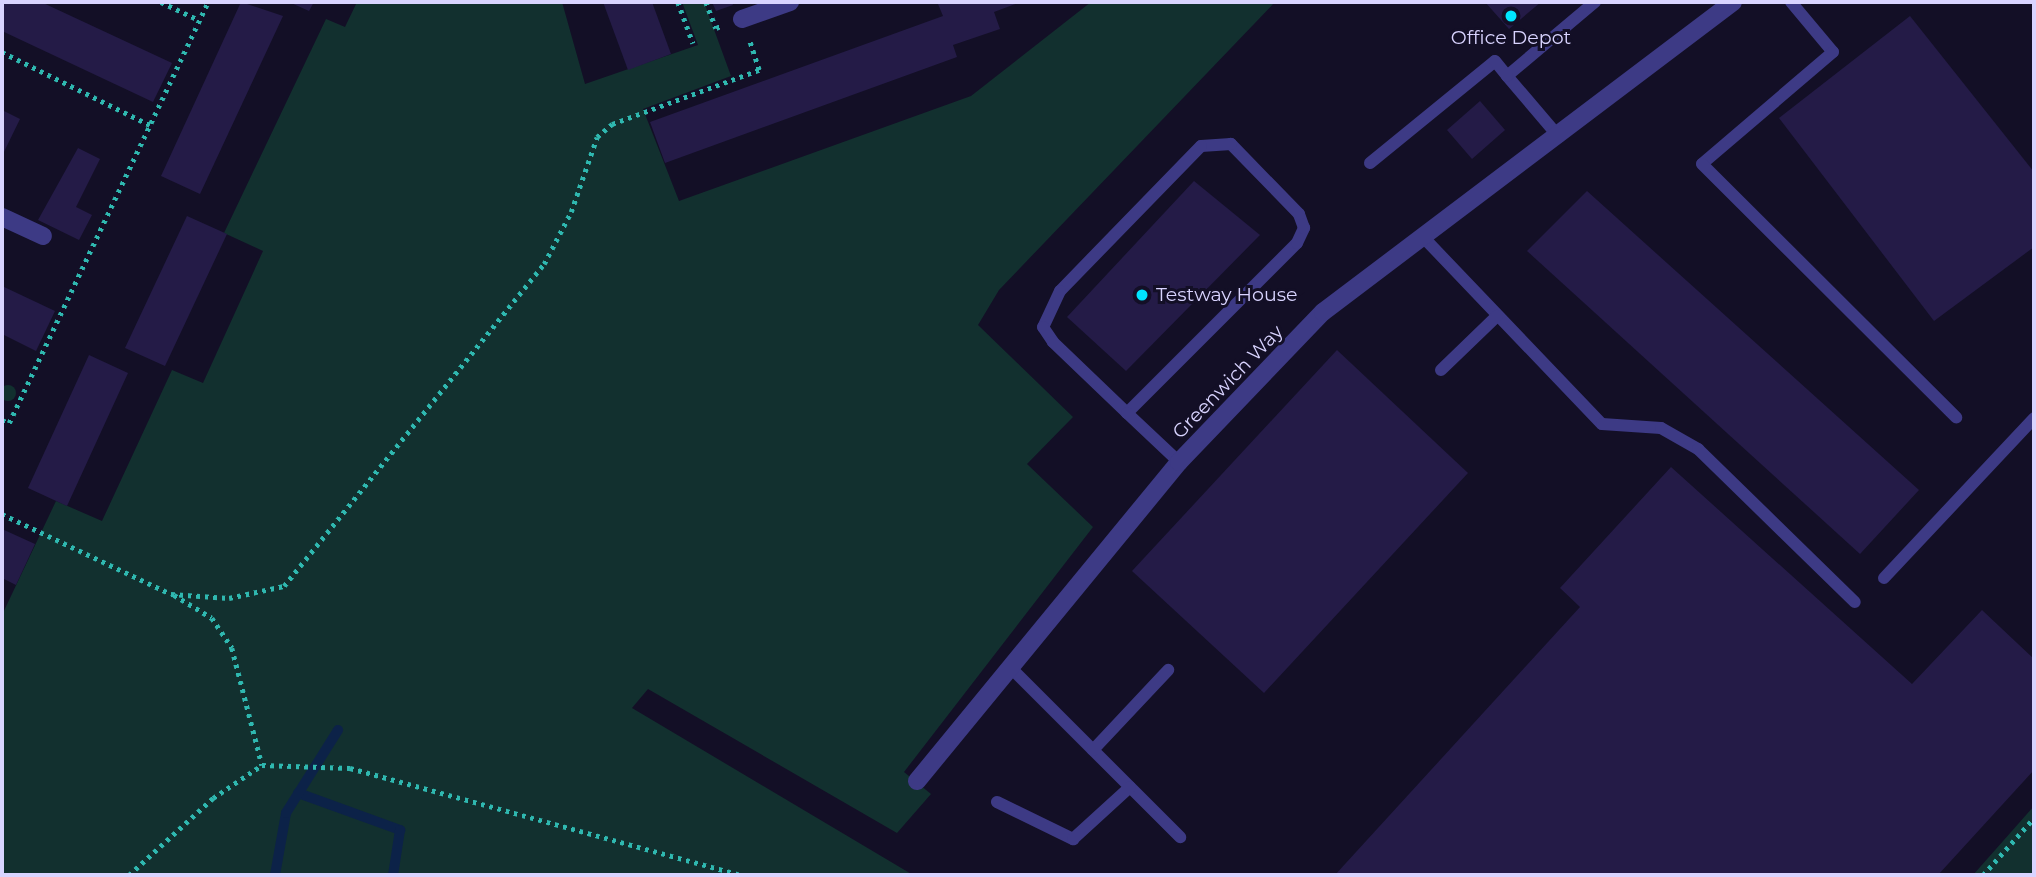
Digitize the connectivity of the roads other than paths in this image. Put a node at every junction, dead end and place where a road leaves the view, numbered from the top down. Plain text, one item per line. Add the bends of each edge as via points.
1 (790, 2) edge
2 (1595, 2) edge
3 (1733, 2) edge
4 (1791, 2) edge
5 (742, 19) road end
6 (1507, 76) junction
7 (1559, 137) junction
8 (1370, 163) dead end
9 (2, 217) edge
10 (43, 236) dead end
11 (1425, 239) junction
12 (1497, 316) junction
13 (1441, 370) dead end
14 (1127, 413) junction
15 (1956, 417) dead end
16 (2034, 418) edge
17 (1179, 462) junction
18 (1884, 578) dead end
19 (1855, 602) dead end
20 (1012, 668) junction
21 (1168, 670) dead end
22 (1093, 750) junction
23 (917, 781) dead end
24 (1130, 787) junction
25 (998, 802) dead end
26 (1180, 837) dead end

1 - 5 street
2 - 6 lane
3 - 7 street, Greenwich Way
4 - 15 lane via 1833,52 1702,164
6 - 7 lane
6 - 8 lane via 1495,61
7 - 11 street, Greenwich Way
9 - 10 street
11 - 12 lane
11 - 17 street, Greenwich Way via 1323,312
12 - 13 lane
12 - 19 lane via 1602,424 1661,428 1698,449
14 - 14 lane via 1053,342 1044,327 1048,309 1201,146 1231,144 1299,214 1304,228 1297,243
14 - 17 lane
16 - 18 lane
17 - 20 street, Greenwich Way
20 - 22 lane
20 - 23 street, Greenwich Way
21 - 22 lane
22 - 24 lane
24 - 25 lane via 1073,839
24 - 26 lane

